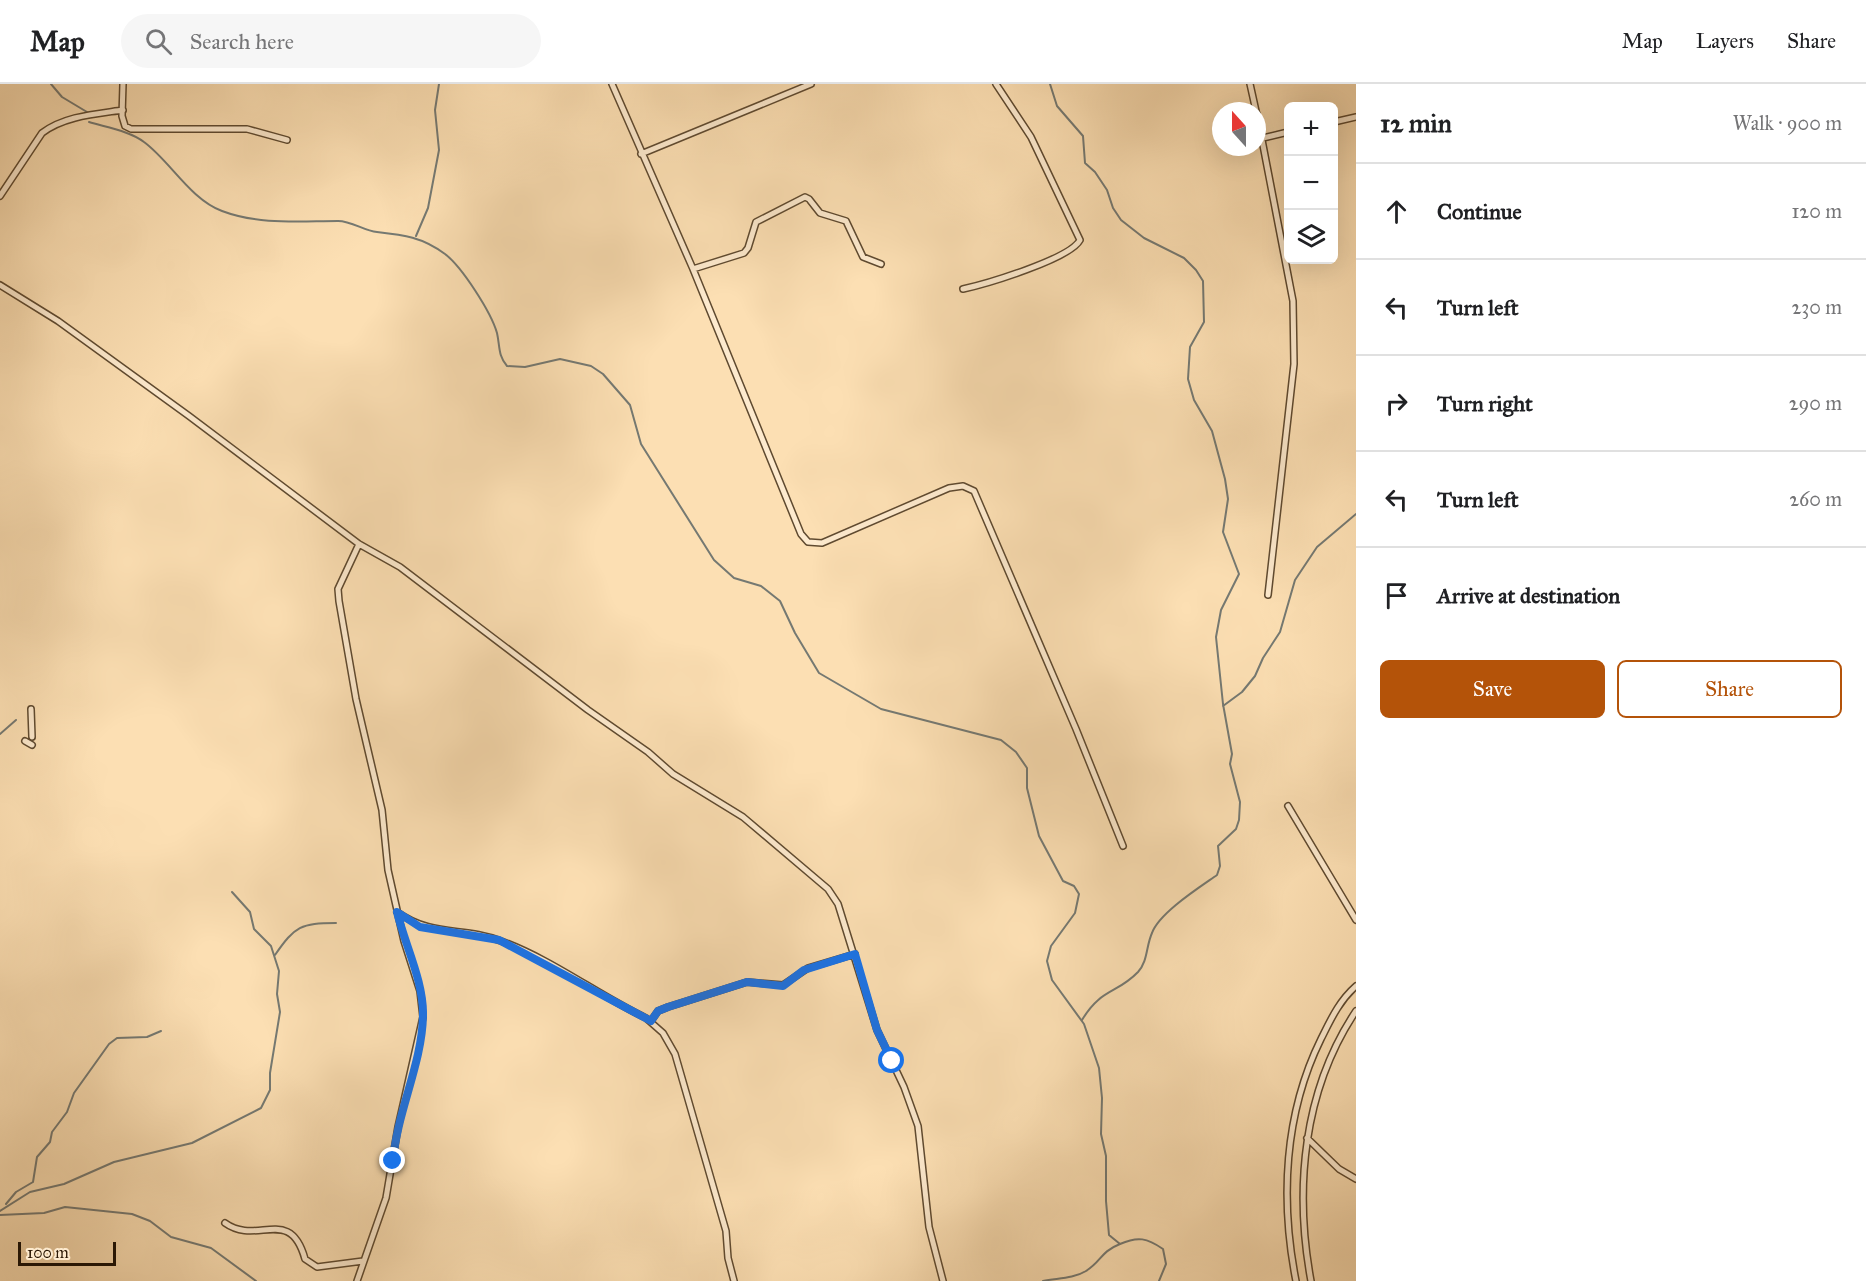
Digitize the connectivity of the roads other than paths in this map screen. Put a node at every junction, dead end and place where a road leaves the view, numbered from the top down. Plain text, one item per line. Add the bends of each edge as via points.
1 (123, 84) edge
2 (612, 84) edge
3 (811, 84) edge
4 (996, 84) edge
5 (1250, 84) edge
6 (1254, 102) edge
7 (123, 110) junction
8 (1356, 117) edge
9 (1338, 121) edge
10 (1284, 133) edge
11 (1266, 137) edge
12 (287, 140) dead end
13 (641, 154) junction
14 (1266, 154) edge
15 (0, 196) edge
16 (881, 264) dead end
17 (693, 269) junction
18 (0, 285) edge
19 (963, 289) dead end
20 (359, 544) junction
21 (1268, 595) dead end
22 (31, 709) dead end
23 (32, 737) dead end
24 (25, 741) dead end
25 (32, 744) dead end
26 (1288, 806) dead end
27 (1123, 846) dead end
28 (397, 912) junction
29 (1356, 920) edge
30 (855, 954) junction
31 (1356, 986) edge
32 (1356, 1011) edge
33 (651, 1021) junction
34 (1307, 1138) junction
35 (1356, 1179) edge
36 (225, 1223) dead end
37 (363, 1261) junction
38 (357, 1281) edge
39 (734, 1281) edge
40 (943, 1281) edge
41 (1296, 1281) edge
42 (1311, 1281) edge

1 - 7 street
2 - 13 street
3 - 13 street
4 - 19 street via 1031,138 1080,240 1073,249 1027,269
5 - 6 street
7 - 12 street via 125,126 139,130 247,129
7 - 15 street via 50,127
8 - 9 street
10 - 11 street
13 - 17 street
14 - 21 street via 1295,326
16 - 17 street via 862,257 846,221 820,213 805,197 756,222 744,253
17 - 27 street via 804,540 822,543 957,486 968,487 978,496
18 - 20 street via 58,321 180,409
20 - 28 street via 338,589 339,601 356,699 382,810
20 - 30 street via 400,567 673,774 761,832 832,893
22 - 23 street
24 - 25 street
26 - 29 street
28 - 33 street via 420,927 499,940
28 - 37 street via 420,991 423,1017 386,1198
30 - 33 street via 804,970 783,986 747,982 668,1007 658,1011
30 - 40 street via 877,1030 918,1126 929,1227
31 - 41 street via 1332,1017 1308,1066 1294,1111 1287,1182 1288,1236
32 - 34 street via 1326,1067
33 - 39 street via 675,1054 726,1231
34 - 35 street via 1339,1169
34 - 42 street via 1304,1206
36 - 37 street via 244,1230 290,1232 300,1241 305,1259 317,1267
37 - 38 street

